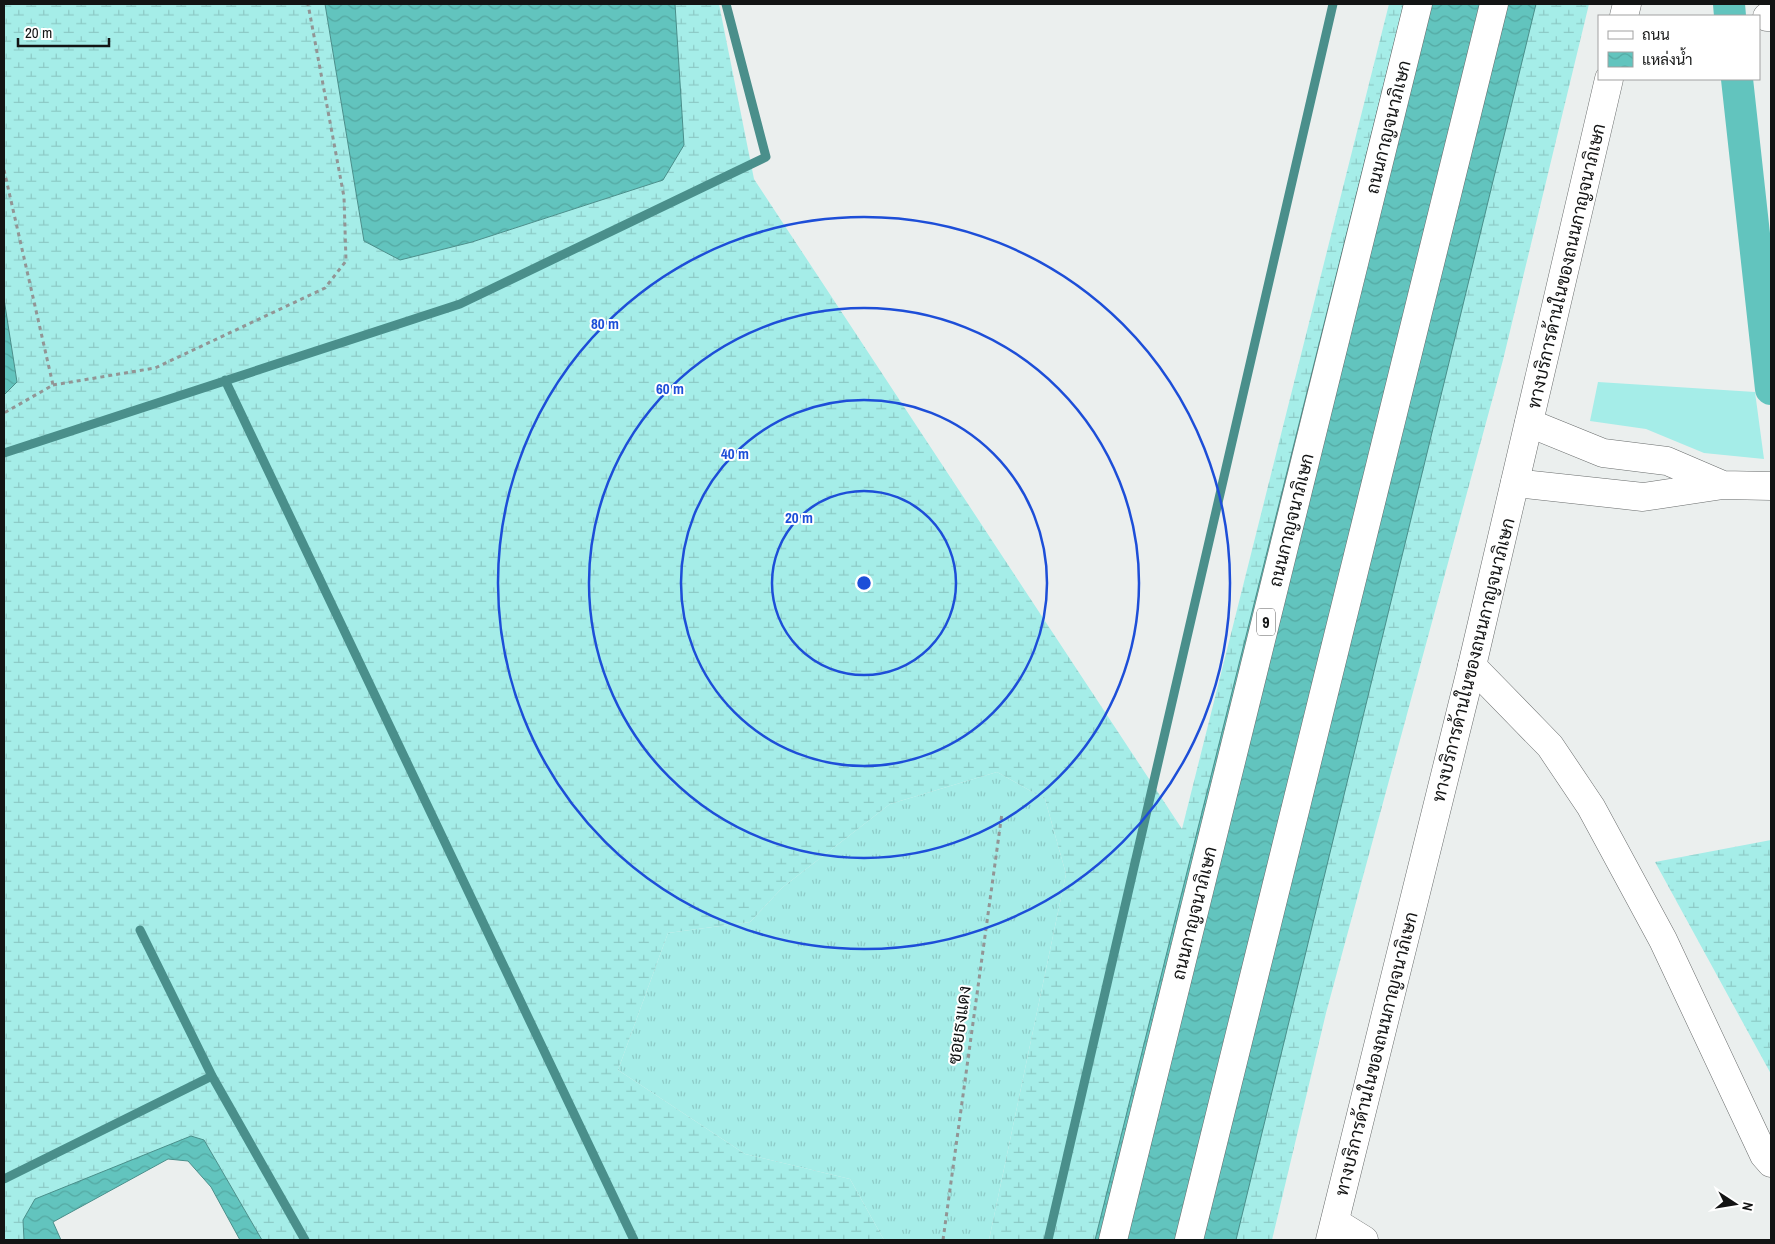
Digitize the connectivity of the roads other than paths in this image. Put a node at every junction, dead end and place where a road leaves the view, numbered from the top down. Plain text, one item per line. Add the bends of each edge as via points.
1 (1418, 4) edge
2 (1494, 4) edge
3 (1609, 80) edge
4 (1529, 423) junction
5 (1515, 484) junction
6 (1723, 485) junction
7 (1771, 486) edge
8 (1472, 666) junction
9 (1771, 1163) edge
10 (1333, 1231) edge
11 (1113, 1240) edge
12 (1188, 1240) edge
13 (1364, 1240) edge

1 - 11 main road, ถนนกาญจนาภิเษก / 9
2 - 12 main road
3 - 4 main road, ทางบริการด้านในของถนนกาญจนาภิเษก
4 - 5 main road, ทางบริการด้านในของถนนกาญจนาภิเษก
4 - 6 main road via 1603,452 1667,460
5 - 6 main road via 1643,497
5 - 8 main road, ทางบริการด้านในของถนนกาญจนาภิเษก
6 - 7 main road
8 - 9 main road via 1550,746 1591,807 1662,940 1764,1155
8 - 10 main road, ทางบริการด้านในของถนนกาญจนาภิเษก
10 - 13 main road

